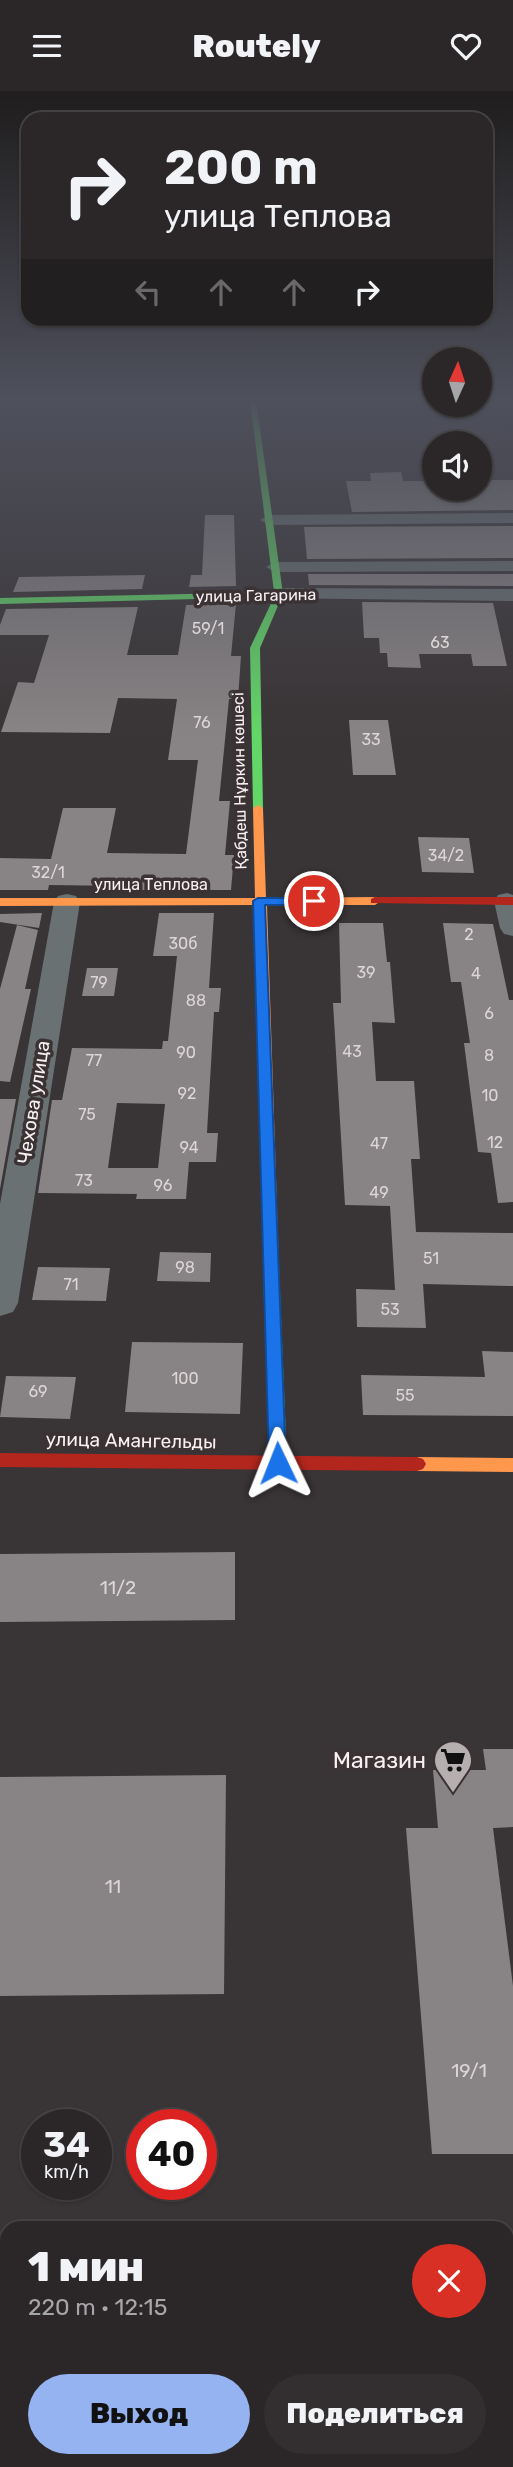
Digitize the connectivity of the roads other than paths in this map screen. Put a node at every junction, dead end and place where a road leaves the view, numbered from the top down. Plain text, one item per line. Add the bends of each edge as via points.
1 (268, 511) edge
2 (513, 518) edge
3 (269, 520) junction
4 (513, 566) edge
5 (275, 567) junction
6 (279, 594) junction
7 (513, 595) edge
8 (0, 601) edge
9 (258, 901) junction
10 (510, 901) edge
11 (0, 902) edge
12 (67, 902) junction
13 (513, 928) edge
14 (0, 1303) edge
15 (0, 1460) edge
16 (278, 1463) junction
17 (513, 1465) edge

1 - 3 street
2 - 3 street
3 - 5 street
4 - 5 street
5 - 6 street
6 - 7 street, улица Гагарина
6 - 8 street, улица Гагарина
6 - 9 street, Қабдеш Нұркин көшесі via 255,648
9 - 10 street, улица Теплова
9 - 12 street, улица Теплова
9 - 16 street, Қабдеш Нұркин көшесі
10 - 13 street
11 - 12 street, улица Теплова
12 - 14 street, Чехова улица
15 - 16 street, улица Амангельды
16 - 17 street, улица Амангельды

